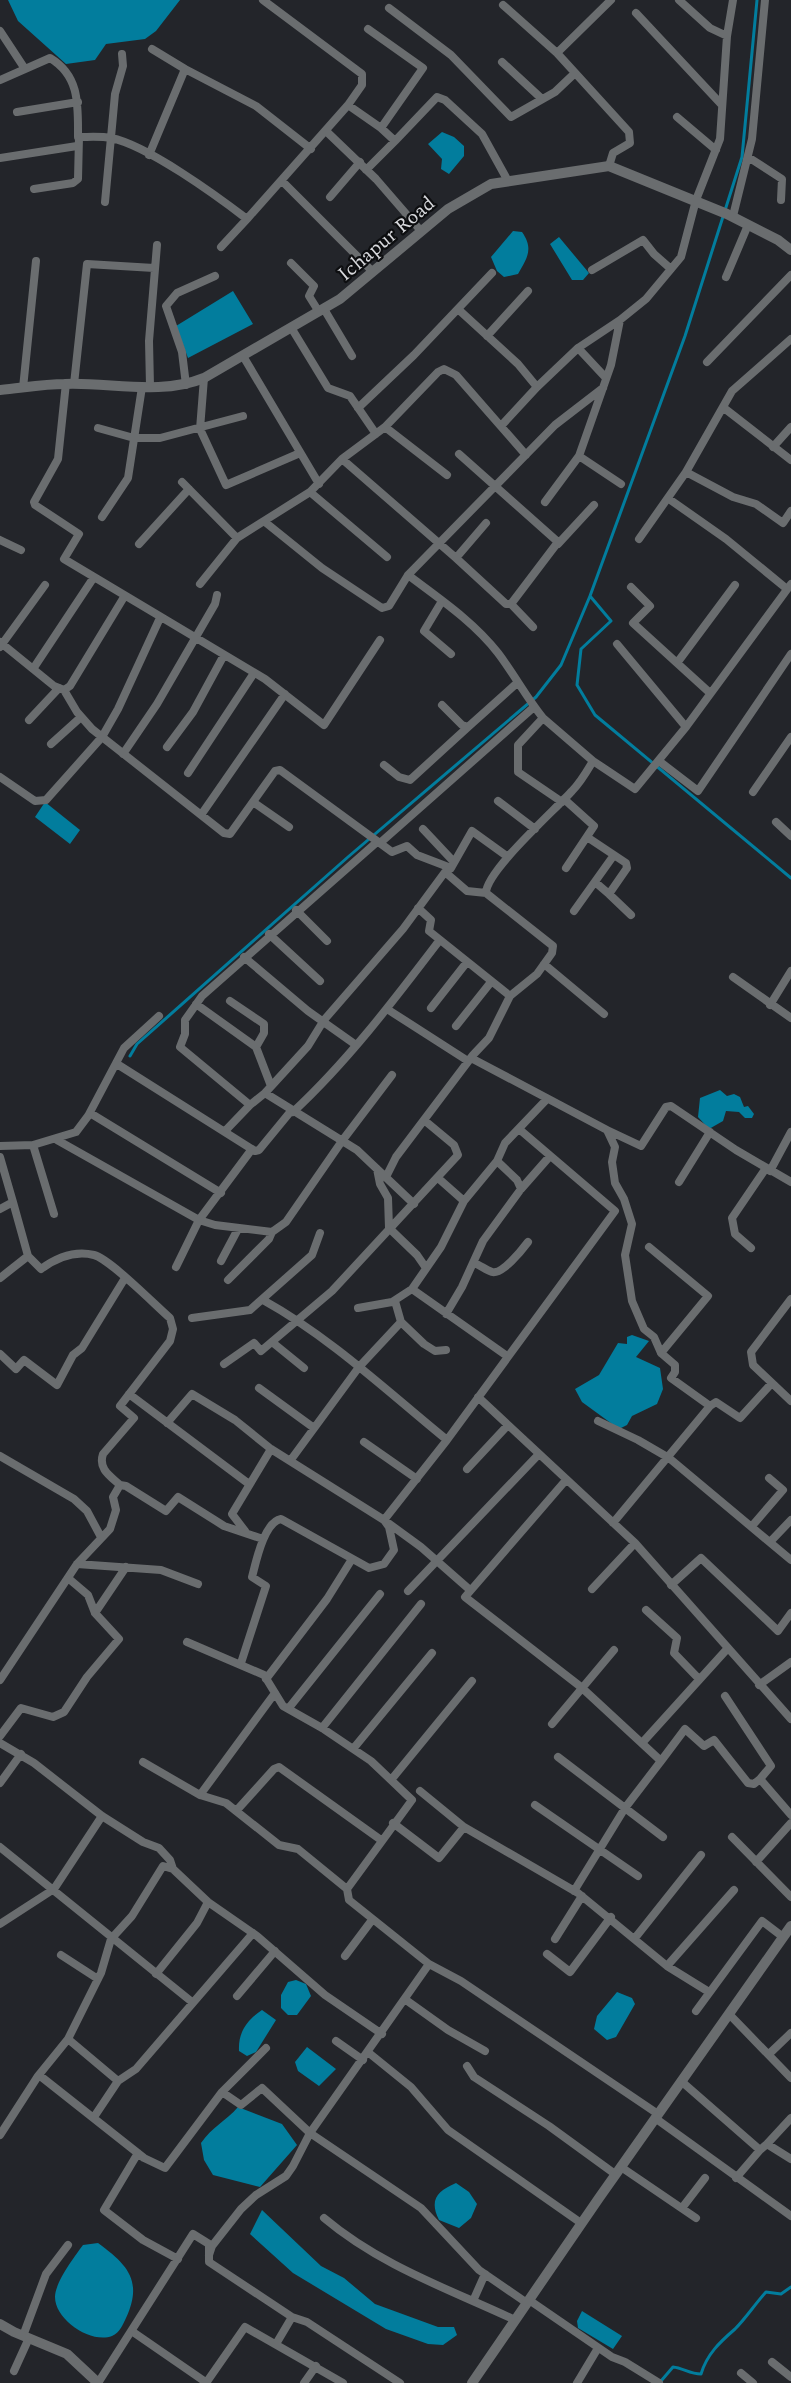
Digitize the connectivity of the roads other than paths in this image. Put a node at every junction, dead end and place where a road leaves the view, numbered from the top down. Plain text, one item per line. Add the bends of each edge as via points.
1 (265, 0) edge
2 (611, 0) edge
3 (679, 0) edge
4 (733, 0) edge
5 (765, 0) edge
6 (503, 5) dead end
7 (389, 8) dead end
8 (636, 13) dead end
9 (368, 29) dead end
10 (0, 31) edge
11 (727, 36) junction
12 (152, 49) dead end
13 (557, 53) junction
14 (122, 54) dead end
15 (502, 62) dead end
16 (25, 69) junction
17 (186, 69) junction
18 (575, 73) junction
19 (0, 80) edge
20 (542, 99) junction
21 (78, 102) junction
22 (721, 104) junction
23 (348, 105) junction
24 (17, 112) dead end
25 (677, 117) dead end
26 (381, 128) junction
27 (326, 131) junction
28 (110, 138) junction
29 (77, 141) junction
30 (395, 141) junction
31 (311, 149) junction
32 (716, 150) junction
33 (149, 155) junction
34 (748, 157) junction
35 (0, 158) edge
36 (363, 166) junction
37 (609, 166) junction
38 (282, 181) junction
39 (508, 181) junction
40 (34, 189) dead end
41 (330, 197) dead end
42 (696, 200) junction
43 (781, 200) dead end
44 (105, 201) dead end
45 (726, 213) junction
46 (247, 219) junction
47 (748, 225) junction
48 (421, 231) junction
49 (157, 245) dead end
50 (221, 247) dead end
51 (791, 250) edge
52 (36, 261) dead end
53 (291, 263) dead end
54 (154, 268) junction
55 (671, 269) junction
56 (592, 270) dead end
57 (372, 271) junction
58 (492, 273) dead end
59 (791, 275) edge
60 (215, 276) dead end
61 (726, 277) dead end
62 (528, 291) dead end
63 (459, 310) junction
64 (321, 311) junction
65 (620, 320) junction
66 (292, 329) junction
67 (487, 336) junction
68 (791, 339) edge
69 (578, 348) junction
70 (243, 356) junction
71 (352, 357) dead end
72 (707, 362) dead end
73 (204, 378) junction
74 (606, 378) junction
75 (70, 384) junction
76 (186, 385) junction
77 (146, 386) junction
78 (537, 387) junction
79 (23, 388) junction
80 (603, 388) junction
81 (0, 390) edge
82 (358, 408) junction
83 (724, 408) junction
84 (243, 416) dead end
85 (501, 426) junction
86 (385, 427) junction
87 (791, 427) edge
88 (98, 428) dead end
89 (200, 429) junction
90 (376, 434) junction
91 (134, 438) junction
92 (773, 447) junction
93 (300, 453) junction
94 (459, 454) dead end
95 (526, 455) junction
96 (579, 456) junction
97 (342, 459) junction
98 (791, 460) edge
99 (686, 472) junction
100 (447, 475) dead end
101 (319, 484) junction
102 (621, 484) dead end
103 (495, 488) junction
104 (310, 492) junction
105 (669, 499) junction
106 (545, 502) dead end
107 (594, 505) dead end
108 (791, 511) edge
109 (102, 517) dead end
110 (265, 522) junction
111 (486, 523) dead end
112 (237, 538) junction
113 (639, 539) dead end
114 (0, 540) edge
115 (438, 542) junction
116 (139, 544) dead end
117 (558, 544) junction
118 (21, 550) dead end
119 (387, 557) dead end
120 (456, 558) junction
121 (408, 574) junction
122 (94, 577) junction
123 (200, 584) dead end
124 (45, 585) dead end
125 (735, 585) dead end
126 (631, 587) dead end
127 (789, 587) edge
128 (217, 595) dead end
129 (124, 597) junction
130 (442, 601) junction
131 (511, 604) junction
132 (160, 618) junction
133 (533, 627) dead end
134 (194, 638) junction
135 (380, 640) dead end
136 (1, 644) edge
137 (617, 644) dead end
138 (452, 654) dead end
139 (791, 654) edge
140 (224, 655) junction
141 (677, 663) junction
142 (33, 669) junction
143 (254, 673) junction
144 (517, 683) junction
145 (61, 689) junction
146 (711, 693) junction
147 (285, 694) junction
148 (531, 704) junction
149 (442, 705) dead end
150 (81, 717) junction
151 (543, 717) junction
152 (29, 720) dead end
153 (468, 727) junction
154 (686, 727) junction
155 (102, 737) junction
156 (791, 737) edge
157 (51, 744) dead end
158 (167, 747) dead end
159 (123, 754) junction
160 (593, 761) junction
161 (657, 764) junction
162 (384, 765) dead end
163 (188, 773) dead end
164 (0, 777) edge
165 (753, 792) dead end
166 (498, 801) dead end
167 (563, 801) junction
168 (253, 802) junction
169 (201, 815) junction
170 (776, 822) dead end
171 (290, 827) dead end
172 (423, 829) dead end
173 (535, 829) junction
174 (791, 836) edge
175 (588, 837) junction
176 (374, 840) junction
177 (614, 855) junction
178 (508, 857) junction
179 (450, 867) junction
180 (566, 868) dead end
181 (596, 882) junction
182 (486, 893) junction
183 (609, 894) junction
184 (418, 908) junction
185 (296, 910) junction
186 (574, 911) dead end
187 (631, 915) dead end
188 (269, 934) junction
189 (327, 941) dead end
190 (439, 941) junction
191 (244, 957) junction
192 (466, 962) junction
193 (544, 964) junction
194 (791, 971) edge
195 (733, 977) dead end
196 (320, 981) dead end
197 (491, 982) junction
198 (510, 996) junction
199 (230, 1001) dead end
200 (196, 1004) junction
201 (770, 1005) junction
202 (430, 1008) dead end
203 (387, 1009) junction
204 (604, 1014) dead end
205 (159, 1016) dead end
206 (791, 1018) edge
207 (324, 1020) junction
208 (456, 1026) dead end
209 (356, 1045) junction
210 (255, 1047) junction
211 (469, 1059) junction
212 (117, 1064) junction
213 (392, 1075) dead end
214 (268, 1090) junction
215 (547, 1099) junction
216 (250, 1105) junction
217 (292, 1112) junction
218 (90, 1113) junction
219 (423, 1120) junction
220 (519, 1129) junction
221 (226, 1130) junction
222 (607, 1130) junction
223 (710, 1132) junction
224 (791, 1132) edge
225 (57, 1140) junction
226 (342, 1141) junction
227 (33, 1145) junction
228 (0, 1146) edge
229 (252, 1149) junction
230 (0, 1156) edge
231 (550, 1156) junction
232 (497, 1161) junction
233 (376, 1169) junction
234 (768, 1169) junction
235 (386, 1177) junction
236 (438, 1178) junction
237 (679, 1182) dead end
238 (791, 1182) edge
239 (521, 1189) junction
240 (221, 1193) junction
241 (464, 1201) junction
242 (13, 1202) junction
243 (414, 1204) junction
244 (0, 1209) edge
245 (54, 1214) dead end
246 (200, 1220) junction
247 (238, 1228) junction
248 (389, 1228) junction
249 (272, 1232) junction
250 (320, 1233) dead end
251 (528, 1242) dead end
252 (649, 1247) dead end
253 (751, 1248) dead end
254 (28, 1256) junction
255 (220, 1261) dead end
256 (474, 1263) junction
257 (176, 1267) dead end
258 (426, 1268) junction
259 (0, 1278) edge
260 (125, 1278) junction
261 (228, 1280) dead end
262 (412, 1289) junction
263 (263, 1300) junction
264 (791, 1300) edge
265 (395, 1301) junction
266 (358, 1308) dead end
267 (446, 1314) junction
268 (192, 1318) dead end
269 (297, 1321) junction
270 (401, 1322) junction
271 (272, 1342) junction
272 (446, 1350) dead end
273 (661, 1353) junction
274 (0, 1354) edge
275 (507, 1356) junction
276 (224, 1364) dead end
277 (359, 1367) junction
278 (304, 1368) dead end
279 (771, 1384) junction
280 (259, 1388) dead end
281 (129, 1394) junction
282 (478, 1397) junction
283 (791, 1401) edge
284 (710, 1406) junction
285 (598, 1421) dead end
286 (167, 1424) junction
287 (508, 1425) junction
288 (314, 1428) junction
289 (447, 1440) junction
290 (364, 1442) dead end
291 (271, 1449) junction
292 (539, 1454) junction
293 (0, 1456) edge
294 (669, 1458) junction
295 (290, 1461) junction
296 (467, 1469) dead end
297 (769, 1478) dead end
298 (417, 1479) junction
299 (566, 1479) junction
300 (249, 1484) junction
301 (120, 1485) junction
302 (384, 1520) junction
303 (791, 1520) edge
304 (613, 1523) junction
305 (752, 1526) junction
306 (245, 1531) junction
307 (101, 1537) junction
308 (263, 1539) junction
309 (770, 1542) junction
310 (635, 1543) junction
311 (351, 1559) junction
312 (437, 1560) junction
313 (791, 1560) edge
314 (77, 1564) junction
315 (126, 1567) junction
316 (68, 1578) junction
317 (198, 1584) dead end
318 (671, 1585) junction
319 (592, 1589) dead end
320 (470, 1590) junction
321 (408, 1591) dead end
322 (380, 1594) dead end
323 (422, 1604) dead end
324 (646, 1610) dead end
325 (95, 1613) junction
326 (791, 1613) edge
327 (187, 1642) dead end
328 (728, 1648) junction
329 (614, 1650) dead end
330 (432, 1653) dead end
331 (791, 1662) edge
332 (241, 1663) junction
333 (266, 1679) junction
334 (699, 1679) junction
335 (0, 1680) edge
336 (472, 1681) dead end
337 (759, 1685) junction
338 (581, 1687) junction
339 (275, 1693) junction
340 (724, 1696) dead end
341 (288, 1709) junction
342 (791, 1719) edge
343 (552, 1724) dead end
344 (322, 1728) junction
345 (0, 1736) edge
346 (0, 1743) edge
347 (642, 1743) junction
348 (353, 1749) junction
349 (21, 1754) junction
350 (558, 1757) dead end
351 (661, 1761) junction
352 (143, 1762) dead end
353 (760, 1779) junction
354 (391, 1780) junction
355 (0, 1783) edge
356 (420, 1791) dead end
357 (200, 1796) junction
358 (535, 1806) dead end
359 (624, 1808) junction
360 (237, 1810) junction
361 (791, 1815) edge
362 (102, 1816) junction
363 (393, 1822) junction
364 (791, 1823) edge
365 (464, 1827) junction
366 (663, 1837) dead end
367 (732, 1837) dead end
368 (381, 1840) junction
369 (0, 1847) edge
370 (598, 1851) junction
371 (701, 1855) dead end
372 (756, 1862) junction
373 (173, 1869) junction
374 (638, 1876) dead end
375 (54, 1888) junction
376 (347, 1889) junction
377 (734, 1890) dead end
378 (578, 1893) junction
379 (791, 1897) edge
380 (208, 1902) junction
381 (611, 1917) junction
382 (372, 1920) junction
383 (0, 1924) edge
384 (791, 1926) edge
385 (253, 1933) junction
386 (783, 1937) junction
387 (635, 1938) junction
388 (111, 1939) junction
389 (555, 1939) dead end
390 (275, 1951) junction
391 (547, 1954) dead end
392 (61, 1955) dead end
393 (345, 1956) dead end
394 (429, 1964) junction
395 (668, 1966) junction
396 (156, 1974) junction
397 (98, 1979) junction
398 (709, 1992) junction
399 (237, 1996) dead end
400 (406, 2000) junction
401 (192, 2002) junction
402 (696, 2011) dead end
403 (729, 2013) junction
404 (791, 2033) edge
405 (382, 2034) junction
406 (68, 2039) junction
407 (336, 2041) dead end
408 (266, 2048) dead end
409 (485, 2050) dead end
410 (769, 2054) junction
411 (366, 2056) junction
412 (467, 2066) dead end
413 (39, 2075) junction
414 (791, 2078) edge
415 (118, 2081) junction
416 (681, 2081) junction
417 (222, 2092) junction
418 (656, 2116) junction
419 (94, 2117) junction
420 (791, 2118) edge
421 (310, 2133) junction
422 (0, 2135) edge
423 (763, 2147) junction
424 (138, 2153) junction
425 (791, 2159) edge
426 (618, 2171) junction
427 (705, 2178) dead end
428 (736, 2178) junction
429 (682, 2208) junction
430 (791, 2216) edge
431 (324, 2218) dead end
432 (696, 2218) dead end
433 (581, 2223) junction
434 (68, 2245) dead end
435 (209, 2254) junction
436 (178, 2259) junction
437 (484, 2274) junction
438 (473, 2301) junction
439 (528, 2302) junction
440 (292, 2317) junction
441 (515, 2320) junction
442 (0, 2324) edge
443 (133, 2332) junction
444 (26, 2337) junction
445 (276, 2344) junction
446 (598, 2348) junction
447 (772, 2362) dead end
448 (316, 2367) junction
449 (14, 2371) dead end
450 (741, 2373) dead end
451 (791, 2377) edge
452 (98, 2383) edge
453 (207, 2383) edge
454 (304, 2383) edge
455 (343, 2383) edge
456 (400, 2383) edge
457 (472, 2383) edge
458 (577, 2383) edge
459 (658, 2383) edge
460 (753, 2383) edge

1 - 23 street via 362,74 362,85
2 - 13 street
3 - 11 street via 710,28
4 - 11 street
5 - 34 street via 757,102
6 - 13 street
7 - 20 street via 451,55 511,117
8 - 22 street
9 - 26 street via 423,68
10 - 16 street
11 - 22 street
12 - 17 street
13 - 18 street
14 - 28 street
15 - 20 street
16 - 19 street
16 - 21 street via 50,58 63,66 74,84
17 - 31 street via 256,106
17 - 33 street
18 - 20 street
18 - 37 street via 604,102 631,139 614,153
21 - 24 street
21 - 29 street
22 - 32 street
23 - 26 street
23 - 27 street
25 - 32 street
26 - 30 street
27 - 31 street
27 - 36 street
28 - 29 street
28 - 33 street
28 - 44 street
29 - 35 street
29 - 40 street via 78,179
30 - 36 street
30 - 39 street via 437,97 482,134
31 - 38 street
32 - 42 street
33 - 46 street via 218,196
34 - 43 street via 782,179
34 - 45 street
36 - 41 street
36 - 48 street
37 - 39 street, Ichapur Road
37 - 42 street, Ichapur Road
38 - 46 street
38 - 57 street
39 - 48 street, Ichapur Road via 491,184 471,195
42 - 45 street, Ichapur Road
42 - 55 street via 681,257
45 - 47 street, Ichapur Road
46 - 50 street
47 - 51 street, Ichapur Road
47 - 61 street
48 - 57 street, Ichapur Road
49 - 54 street
52 - 79 street
53 - 64 street via 314,286 309,296
54 - 75 street via 87,264
54 - 77 street
55 - 56 street via 643,240
55 - 65 street via 646,299
57 - 64 street, Ichapur Road
58 - 63 street
59 - 72 street
60 - 76 street via 177,293 166,306 183,352
62 - 67 street
63 - 67 street
63 - 82 street
64 - 66 street, Ichapur Road
64 - 71 street
65 - 69 street
65 - 74 street
66 - 70 street, Ichapur Road
66 - 82 street via 328,388 345,392
67 - 78 street
68 - 83 street via 732,391
69 - 74 street
69 - 78 street
70 - 73 street, Ichapur Road
70 - 93 street
73 - 76 street, Ichapur Road
73 - 89 street
74 - 80 street
75 - 77 street, Ichapur Road
75 - 79 street, Ichapur Road
75 - 122 street via 58,459 34,505 78,534 64,559
76 - 77 street, Ichapur Road
77 - 91 street
78 - 85 street
79 - 81 street, Ichapur Road
80 - 95 street via 555,425
80 - 96 street
82 - 90 street
83 - 92 street
83 - 99 street
84 - 89 street
85 - 86 street via 456,375 444,369
85 - 95 street
86 - 90 street
86 - 100 street
87 - 92 street
88 - 91 street
89 - 91 street via 160,438
89 - 93 street via 226,485
90 - 97 street
91 - 109 street via 128,478
92 - 98 street
93 - 101 street
94 - 103 street
95 - 103 street
96 - 102 street
96 - 106 street
97 - 101 street
97 - 115 street
99 - 105 street
99 - 108 street via 733,497 756,504 783,523
101 - 104 street
103 - 115 street
103 - 117 street
104 - 110 street
104 - 119 street
105 - 113 street
105 - 127 street
107 - 117 street
110 - 112 street
110 - 121 street via 322,568 382,608 389,606
111 - 120 street
112 - 116 street via 186,486
112 - 123 street
114 - 118 street
115 - 120 street
115 - 121 street
117 - 131 street
120 - 131 street via 506,604
121 - 130 street
122 - 129 street
122 - 142 street
124 - 136 street
125 - 141 street
126 - 141 street via 650,606 633,623
127 - 146 street
128 - 134 street
129 - 132 street
129 - 145 street via 70,686
130 - 138 street via 424,631
130 - 144 street via 491,645
131 - 133 street
132 - 134 street
132 - 155 street
134 - 140 street
134 - 159 street
135 - 147 street via 324,725
136 - 142 street
137 - 154 street
139 - 161 street via 698,791
140 - 143 street
140 - 158 street
141 - 146 street
142 - 145 street
143 - 147 street
143 - 163 street
144 - 148 street
144 - 153 street
145 - 150 street
145 - 152 street
146 - 154 street
147 - 169 street
148 - 151 street
148 - 176 street
149 - 153 street
150 - 155 street
150 - 157 street
151 - 160 street
151 - 167 street via 518,745 518,772
153 - 162 street via 410,780
154 - 161 street
155 - 159 street
155 - 164 street via 46,800 35,801
156 - 165 street
159 - 169 street
160 - 161 street via 635,789
160 - 167 street
166 - 173 street
167 - 173 street
167 - 175 street via 593,822
168 - 169 street via 230,834 224,834
168 - 171 street
168 - 176 street via 275,771 280,770
170 - 174 street
172 - 179 street
173 - 178 street
175 - 177 street
175 - 180 street
176 - 179 street via 393,852 407,846 417,855
176 - 185 street
177 - 181 street
177 - 183 street via 627,868
178 - 179 street via 472,831
178 - 182 street
179 - 182 street via 467,891
179 - 184 street
181 - 183 street
181 - 186 street
182 - 193 street via 554,946
183 - 187 street
184 - 190 street via 430,918 429,932
184 - 207 street
185 - 188 street
185 - 189 street
188 - 191 street
188 - 196 street
190 - 192 street
190 - 203 street
191 - 200 street
191 - 207 street
192 - 197 street
192 - 202 street
193 - 198 street
193 - 204 street
194 - 201 street
195 - 201 street
197 - 198 street
197 - 208 street
198 - 211 street via 489,1038
199 - 210 street via 264,1024 264,1033
200 - 210 street
200 - 216 street via 185,1020 180,1047
201 - 206 street
203 - 209 street
203 - 211 street
205 - 212 street via 124,1048
207 - 209 street
207 - 214 street via 308,1046
209 - 217 street
210 - 214 street
211 - 215 street
211 - 219 street
212 - 218 street
212 - 221 street
213 - 226 street
214 - 216 street
214 - 217 street
215 - 220 street
215 - 222 street
216 - 221 street
217 - 226 street
217 - 229 street via 259,1150
218 - 225 street via 76,1132
218 - 240 street
219 - 235 street via 396,1156
219 - 236 street via 457,1150 458,1155
220 - 231 street
220 - 232 street via 505,1143
221 - 229 street
222 - 223 street via 641,1146 666,1107 671,1106
222 - 273 street via 615,1147 615,1184 632,1224 625,1255 632,1301 644,1329 654,1337
223 - 234 street
223 - 237 street
224 - 234 street
225 - 227 street
225 - 246 street
226 - 233 street
226 - 249 street via 286,1222
227 - 228 street
227 - 245 street
229 - 240 street
230 - 242 street
231 - 239 street
231 - 275 street via 615,1211
232 - 239 street
232 - 241 street
233 - 235 street
233 - 248 street via 388,1198
234 - 238 street
234 - 253 street via 732,1218 735,1234
235 - 243 street
236 - 241 street
236 - 243 street
239 - 256 street via 483,1241
240 - 246 street
241 - 258 street
242 - 244 street
242 - 254 street
243 - 248 street
246 - 247 street
246 - 257 street
247 - 249 street
247 - 255 street
248 - 258 street
248 - 269 street via 332,1291
249 - 261 street
250 - 263 street via 312,1255
251 - 256 street via 498,1272
252 - 273 street via 708,1296
254 - 259 street
254 - 260 street via 41,1269 59,1256 94,1255
256 - 267 street
258 - 262 street
260 - 274 street via 57,1385 24,1360 16,1369
260 - 281 street via 170,1318 173,1329 170,1341
262 - 265 street
262 - 267 street
263 - 268 street via 240,1313
263 - 269 street
264 - 279 street via 751,1352 753,1365
265 - 266 street
265 - 270 street
267 - 275 street
269 - 271 street
269 - 277 street
270 - 272 street via 435,1351
270 - 277 street
271 - 276 street via 261,1351 254,1343
271 - 278 street
273 - 284 street via 675,1365 671,1378
275 - 282 street
277 - 288 street
277 - 289 street
279 - 283 street
279 - 284 street via 740,1418 716,1402
280 - 288 street
281 - 286 street
281 - 301 street via 120,1406 134,1418 100,1461 101,1467
282 - 287 street
282 - 289 street
284 - 294 street
285 - 294 street
286 - 291 street via 192,1394 235,1420
286 - 300 street
287 - 292 street
287 - 296 street
288 - 295 street
289 - 298 street
290 - 298 street
291 - 295 street
291 - 300 street
292 - 299 street
292 - 312 street
293 - 307 street via 74,1499 87,1511
294 - 304 street
294 - 305 street
295 - 302 street
297 - 305 street via 783,1490
298 - 302 street
299 - 304 street
299 - 320 street
300 - 306 street via 232,1514
301 - 306 street via 166,1511 178,1497 224,1526
301 - 307 street via 114,1497 114,1519
302 - 311 street via 394,1550 384,1564 369,1568
302 - 312 street
303 - 309 street
304 - 310 street
305 - 309 street
306 - 308 street
307 - 314 street
308 - 311 street via 273,1523 281,1519
308 - 332 street via 252,1577 266,1586
309 - 313 street
310 - 318 street
310 - 319 street
311 - 333 street via 327,1599
312 - 320 street
312 - 321 street
314 - 315 street
314 - 316 street
315 - 317 street via 160,1570
315 - 325 street
316 - 325 street via 88,1595
316 - 335 street
318 - 326 street via 701,1558 778,1631
318 - 328 street
320 - 338 street via 465,1599
322 - 341 street
323 - 344 street
324 - 334 street via 677,1638 674,1653
325 - 345 street via 119,1639 64,1712 53,1717 21,1708
327 - 332 street
328 - 334 street
328 - 337 street
329 - 338 street
330 - 348 street
331 - 337 street
332 - 333 street
333 - 339 street
334 - 347 street
336 - 354 street
337 - 342 street
338 - 343 street
338 - 347 street
339 - 341 street
339 - 357 street
340 - 353 street via 771,1766
341 - 344 street
344 - 348 street
346 - 349 street
347 - 351 street
348 - 354 street
349 - 355 street
349 - 362 street
350 - 359 street
351 - 353 street via 687,1729 704,1746 715,1740 748,1783
351 - 359 street
352 - 357 street
353 - 361 street
354 - 363 street via 412,1800
356 - 365 street
357 - 360 street
358 - 370 street
359 - 366 street
359 - 370 street
360 - 368 street via 279,1767
360 - 376 street via 256,1829 279,1845 298,1849
362 - 373 street via 159,1848
362 - 375 street
363 - 365 street via 439,1858
363 - 368 street
364 - 372 street
365 - 378 street
367 - 372 street
368 - 376 street
369 - 375 street
370 - 374 street
370 - 378 street
371 - 387 street
372 - 379 street
373 - 380 street
373 - 388 street via 159,1869 132,1916
375 - 383 street
375 - 388 street
376 - 382 street via 349,1900
377 - 395 street
378 - 381 street
378 - 389 street
380 - 385 street
380 - 396 street via 197,1923
381 - 387 street
381 - 391 street via 570,1972
382 - 393 street
382 - 394 street
384 - 386 street
385 - 390 street
385 - 401 street
386 - 398 street via 762,1921
386 - 403 street
387 - 395 street
388 - 396 street
388 - 397 street
390 - 399 street
390 - 405 street via 325,1995
392 - 397 street
394 - 400 street
394 - 418 street via 461,1981
395 - 398 street
396 - 401 street
397 - 406 street
398 - 402 street
400 - 405 street
400 - 409 street
401 - 415 street via 136,2069
403 - 410 street
403 - 416 street
404 - 410 street
405 - 411 street
406 - 413 street
406 - 415 street
407 - 411 street
408 - 417 street
410 - 414 street
411 - 421 street
411 - 433 street via 411,2087 448,2130
412 - 426 street via 474,2077
413 - 419 street
413 - 422 street
415 - 419 street
416 - 418 street
416 - 423 street
417 - 421 street via 241,2105 262,2088
417 - 424 street via 165,2168
418 - 426 street
418 - 428 street
419 - 424 street
420 - 423 street
421 - 435 street via 286,2176 256,2194 241,2209
421 - 437 street via 421,2208
423 - 425 street
423 - 428 street
424 - 436 street via 104,2210 142,2240
426 - 429 street
426 - 433 street
427 - 429 street
428 - 430 street
429 - 432 street
431 - 438 street via 393,2265
433 - 439 street
434 - 444 street via 46,2274
435 - 436 street via 209,2244 193,2234
435 - 440 street via 209,2262
436 - 443 street
437 - 438 street
437 - 439 street
438 - 441 street
439 - 441 street
439 - 446 street
440 - 445 street
440 - 456 street via 307,2322
441 - 457 street
442 - 444 street
443 - 452 street
443 - 453 street
444 - 449 street
444 - 452 street via 67,2354
445 - 448 street
445 - 453 street via 245,2327
446 - 458 street
446 - 459 street
447 - 451 street
448 - 454 street
448 - 455 street
450 - 460 street

